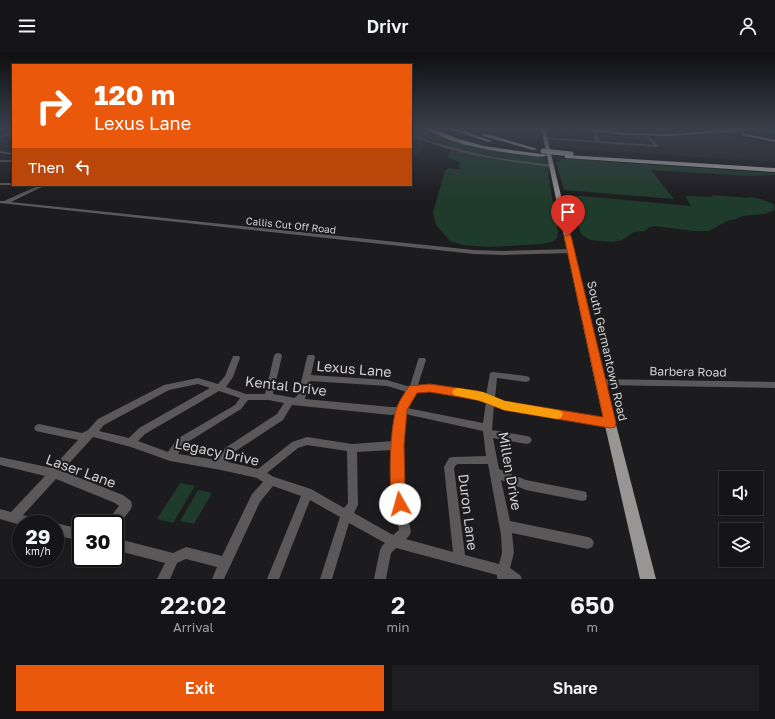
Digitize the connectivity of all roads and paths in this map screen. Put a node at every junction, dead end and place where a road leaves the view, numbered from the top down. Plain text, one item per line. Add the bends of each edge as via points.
1 (470, 153) edge
2 (516, 153) edge
3 (544, 153) joint
4 (549, 153) edge
5 (0, 161) edge
6 (12, 161) edge
7 (552, 166) junction
8 (775, 169) edge
9 (0, 184) edge
10 (12, 184) edge
11 (42, 186) edge
12 (5, 203) edge
13 (0, 209) edge
14 (571, 251) junction
15 (278, 356) dead end
16 (311, 357) dead end
17 (236, 358) dead end
18 (422, 360) dead end
19 (307, 378) junction
20 (526, 379) dead end
21 (600, 382) junction
22 (775, 385) edge
23 (219, 388) junction
24 (413, 389) junction
25 (246, 397) junction
26 (268, 397) junction
27 (293, 401) junction
28 (491, 401) junction
29 (401, 410) junction
30 (610, 423) junction
31 (39, 428) dead end
32 (488, 430) junction
33 (91, 433) junction
34 (527, 440) dead end
35 (131, 443) junction
36 (397, 445) junction
37 (352, 448) junction
38 (170, 457) junction
39 (492, 460) junction
40 (0, 461) edge
41 (221, 465) junction
42 (494, 472) junction
43 (54, 474) junction
44 (259, 474) junction
45 (271, 482) junction
46 (307, 493) junction
47 (582, 496) dead end
48 (0, 514) edge
49 (16, 515) edge
50 (119, 515) edge
51 (346, 515) junction
52 (12, 518) edge
53 (506, 526) junction
54 (394, 542) junction
55 (588, 543) dead end
56 (124, 546) edge
57 (173, 559) junction
58 (460, 560) junction
59 (225, 563) junction
60 (503, 575) edge
61 (163, 579) edge
62 (218, 579) edge
63 (273, 579) edge
64 (326, 579) edge
65 (380, 579) edge
66 (516, 579) edge
67 (648, 579) edge

1 - 7 street
2 - 3 highway
3 - 8 highway
4 - 7 main road, South Germantown Road
5 - 6 street
7 - 14 main road, South Germantown Road
9 - 10 street
11 - 12 street
12 - 13 street
12 - 14 street, Callis Cut Off Road via 474,252
14 - 21 main road, South Germantown Road
15 - 26 street
16 - 19 street
17 - 23 street via 229,377
18 - 24 street
19 - 24 street, Lexus Lane via 383,382
19 - 27 street via 302,397
20 - 28 street, Millen Drive via 493,375
21 - 22 street, Barbera Road
21 - 30 main road, South Germantown Road
23 - 25 street, Kental Drive
23 - 33 street, Kental Drive via 198,381 167,387 101,422
23 - 35 street via 142,431
24 - 28 street, Lexus Lane via 450,391
24 - 29 street
25 - 26 street, Kental Drive
25 - 38 street via 238,407 180,442
26 - 27 street, Kental Drive
27 - 29 street, Kental Drive
27 - 41 street via 280,417 228,451
28 - 30 street, Lexus Lane
28 - 32 street, Millen Drive
29 - 32 street, Kental Drive
29 - 36 street
30 - 67 main road, South Germantown Road
31 - 33 street, Legacy Drive via 82,437
32 - 34 street, Kental Drive
32 - 39 street, Millen Drive
33 - 35 street, Legacy Drive
33 - 43 street, Kental Drive
35 - 38 street, Legacy Drive
36 - 37 street
36 - 54 street via 398,490 404,532
37 - 44 street via 307,441 295,445
37 - 51 street via 353,505
38 - 41 street, Legacy Drive
39 - 42 street, Millen Drive
39 - 58 street, Duron Lane via 458,460 453,461 449,467
40 - 43 street, Laser Lane
41 - 44 street, Legacy Drive
42 - 47 street via 526,485
42 - 53 street, Millen Drive
43 - 49 street, Kental Drive
43 - 50 street, Laser Lane via 119,499 127,505
44 - 45 street, Legacy Drive
45 - 46 street, Legacy Drive
45 - 59 street via 256,498
46 - 51 street, Legacy Drive
46 - 63 street
48 - 52 street
51 - 54 street, Legacy Drive
51 - 64 street
53 - 55 street
53 - 60 street, Millen Drive via 508,553
54 - 58 street, Legacy Drive
54 - 65 street via 386,550
56 - 57 street
57 - 59 street via 186,553
57 - 61 street
58 - 60 street, Legacy Drive
59 - 62 street
60 - 66 street, Legacy Drive

